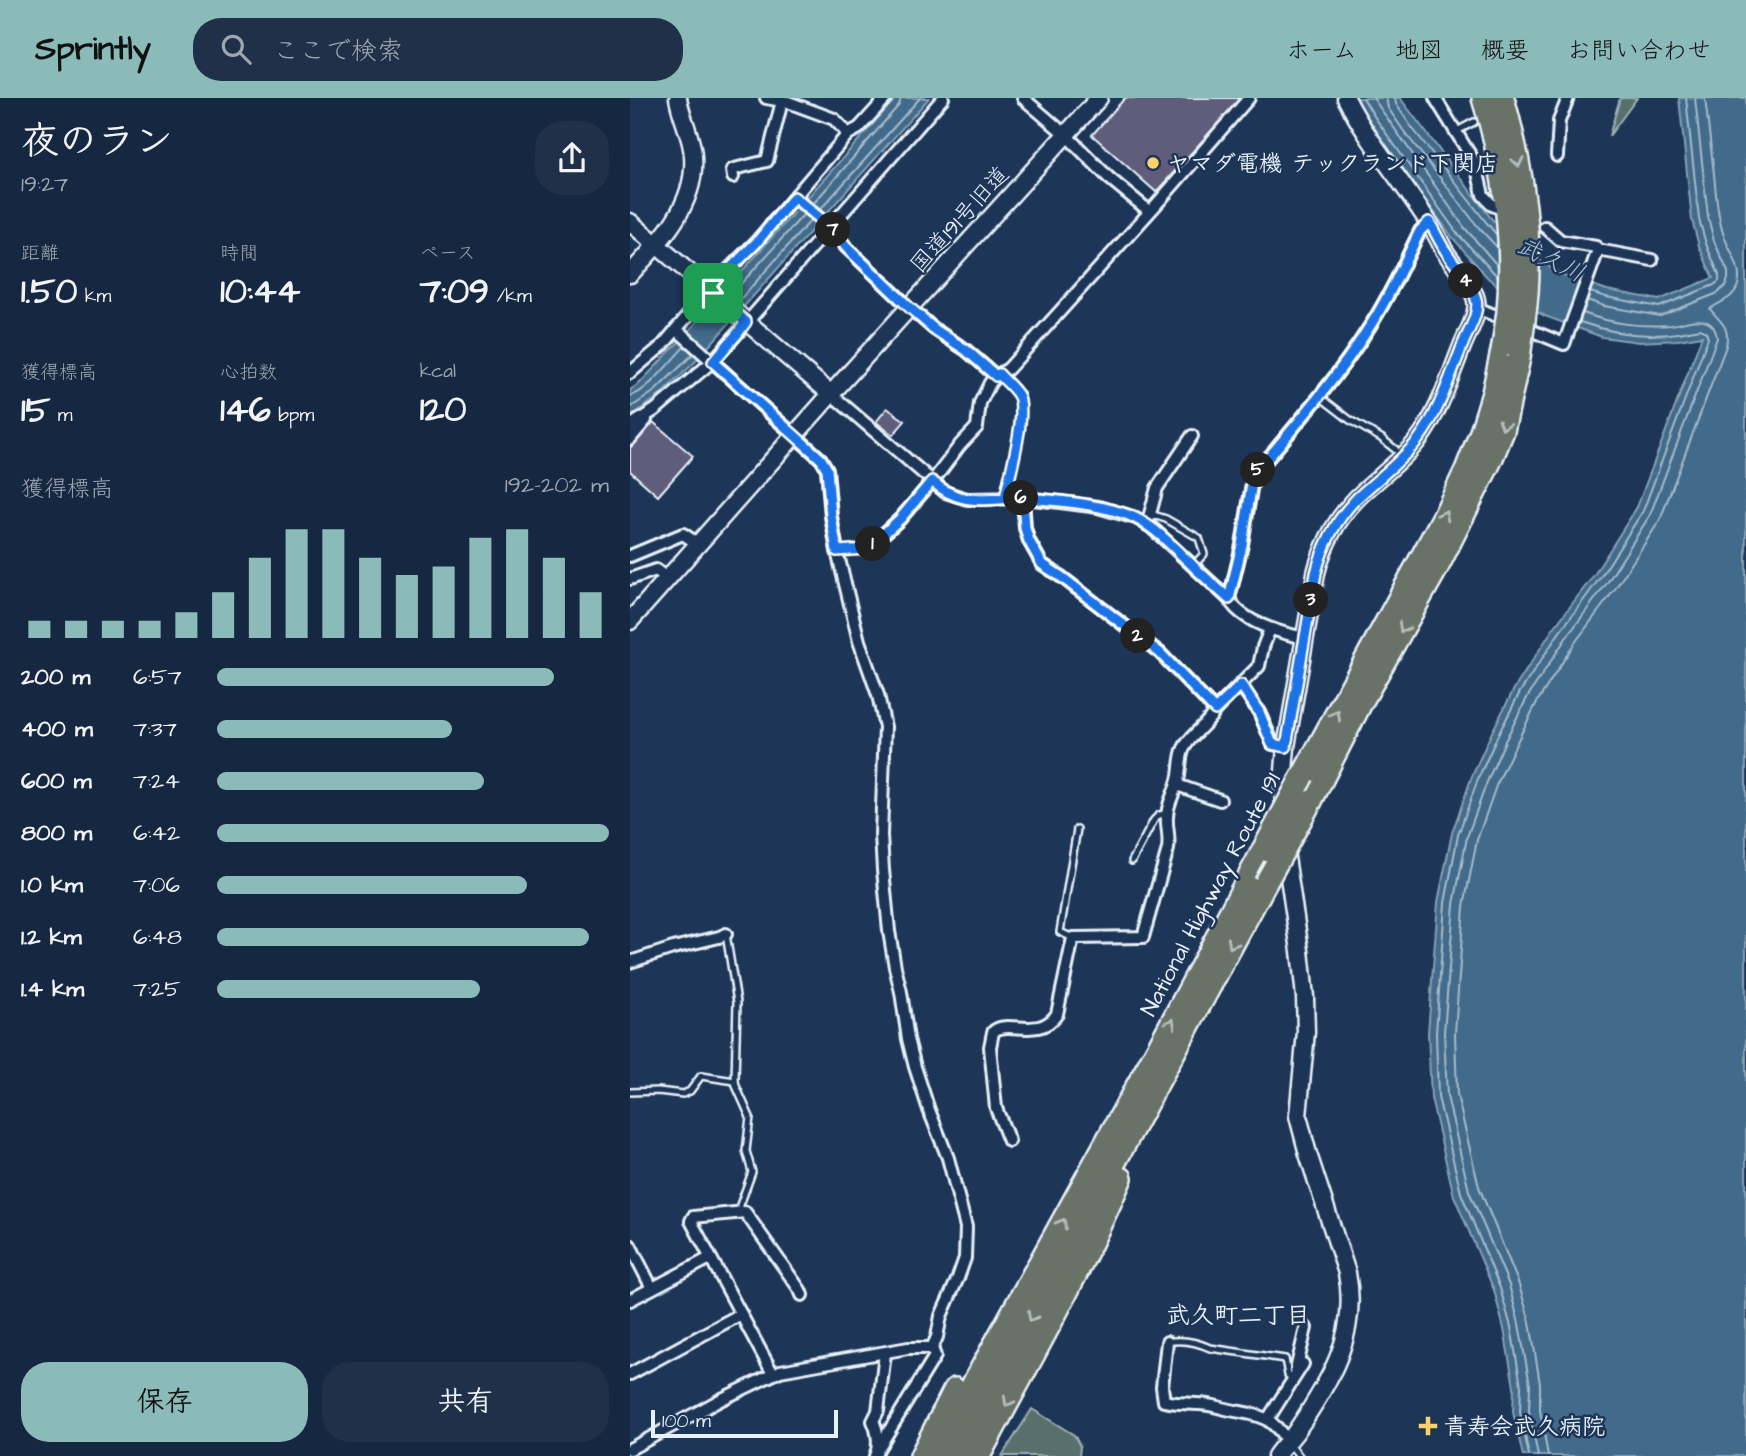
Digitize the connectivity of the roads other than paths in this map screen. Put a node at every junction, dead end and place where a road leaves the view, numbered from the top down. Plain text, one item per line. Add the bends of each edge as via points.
1 (678, 98) edge
2 (766, 98) edge
3 (886, 98) edge
4 (943, 98) edge
5 (1023, 98) edge
6 (1099, 98) edge
7 (1250, 98) edge
8 (1346, 98) edge
9 (1435, 98) edge
10 (1483, 98) edge
11 (1503, 98) edge
12 (1568, 98) edge
13 (782, 101) junction
14 (1474, 122) dead end
15 (1457, 131) junction
16 (848, 134) junction
17 (1066, 135) junction
18 (1557, 156) dead end
19 (733, 177) dead end
20 (796, 199) junction
21 (1149, 211) junction
22 (1520, 221) junction
23 (630, 222) edge
24 (1429, 222) junction
25 (829, 226) junction
26 (657, 245) junction
27 (1598, 252) junction
28 (1652, 260) dead end
29 (630, 274) edge
30 (711, 292) junction
31 (910, 308) junction
32 (1477, 308) junction
33 (744, 320) junction
34 (678, 331) junction
35 (1511, 352) junction
36 (711, 360) junction
37 (630, 373) edge
38 (998, 375) junction
39 (831, 394) junction
40 (1319, 396) junction
41 (655, 410) junction
42 (630, 426) edge
43 (1192, 436) dead end
44 (794, 437) junction
45 (630, 439) edge
46 (1396, 450) dead end
47 (932, 481) junction
48 (1005, 498) junction
49 (1023, 498) junction
50 (1149, 519) junction
51 (698, 544) junction
52 (867, 549) joint
53 (837, 551) junction
54 (630, 556) edge
55 (1193, 566) junction
56 (630, 579) edge
57 (668, 579) junction
58 (1229, 599) junction
59 (630, 621) edge
60 (1270, 629) junction
61 (1304, 638) junction
62 (1241, 685) junction
63 (1215, 710) junction
64 (1286, 747) junction
65 (1177, 785) junction
66 (1220, 800) dead end
67 (1167, 814) junction
68 (1077, 829) dead end
69 (1132, 861) dead end
70 (726, 934) joint
71 (1073, 938) junction
72 (630, 962) edge
73 (1174, 1053) junction
74 (735, 1081) junction
75 (630, 1092) edge
76 (1009, 1141) dead end
77 (740, 1213) junction
78 (630, 1245) edge
79 (710, 1258) junction
80 (1040, 1262) junction
81 (652, 1288) junction
82 (802, 1295) dead end
83 (630, 1300) edge
84 (741, 1314) junction
85 (1306, 1328) dead end
86 (1167, 1342) joint
87 (932, 1348) junction
88 (885, 1353) junction
89 (1303, 1364) dead end
90 (630, 1374) edge
91 (773, 1374) junction
92 (1294, 1378) junction
93 (1268, 1419) junction
94 (1288, 1442) junction
95 (630, 1449) edge
96 (877, 1453) edge
97 (921, 1456) edge
98 (938, 1456) edge
99 (957, 1456) edge
100 (979, 1456) edge
101 (1276, 1456) edge
102 (1299, 1456) edge

1 - 26 street via 693,155 691,181 684,205
2 - 13 street
3 - 16 street
4 - 25 street
5 - 17 street
6 - 17 street, 国道191号旧道
7 - 21 street
8 - 24 street
9 - 15 street
10 - 22 highway, National Highway Route 191
11 -> 22 highway, National Highway Route 191 via 1521,173
12 - 18 street via 1559,121
13 - 16 street via 834,119
13 - 19 street via 767,161 734,169
14 - 15 lane
15 - 22 street via 1478,173 1483,195
16 - 20 street
17 - 21 street
17 - 31 street, 国道191号旧道
20 - 25 street
20 - 30 street
21 - 38 street
22 - 27 street via 1561,241 1596,247
22 - 35 highway, National Highway Route 191, bridge via 1510,290
23 - 26 street
24 - 32 street via 1474,293
24 - 40 street via 1374,320
25 - 31 street
25 - 33 street via 756,314
26 - 29 street
26 - 30 street
27 - 28 street
27 - 32 street via 1564,344
30 - 33 street
30 - 34 street
31 - 38 street
31 - 39 street, 国道191号旧道
32 - 61 street via 1420,438 1357,499 1322,550
33 - 36 street via 738,333
33 - 39 street
34 - 36 street
34 - 37 street
35 -> 73 highway, National Highway Route 191, bridge via 1503,431 1491,460
80 -> 35 highway, National Highway Route 191, bridge via 1439,524 1466,470
36 - 41 street
36 - 44 street
38 - 47 street via 981,403 976,426
38 - 48 lane via 1021,404
39 - 44 street, 国道191号旧道
39 - 47 street
40 - 46 lane
40 - 58 street via 1252,483
41 - 42 street
41 - 45 street
43 - 50 street via 1157,488
44 - 51 street, 国道191号旧道
44 - 53 street via 827,469
47 - 48 street via 945,492 967,499
47 - 52 street
48 - 49 street
49 - 50 street
49 - 63 street via 1025,528 1042,564 1160,653
50 - 55 street
50 - 55 lane via 1166,519 1199,538 1204,554
51 - 54 street via 683,534
51 - 57 street, 国道191号旧道
52 - 53 lane
53 - 87 street via 886,727 880,835 889,931 908,1039 966,1227 961,1269
55 - 58 street
56 - 57 street via 656,570
57 - 59 street, 国道191号旧道
58 - 60 street
60 - 61 street
60 - 62 street via 1259,666
61 - 64 street
62 - 63 street
62 - 64 street via 1272,744
63 - 65 street via 1185,746
64 - 94 street via 1286,858 1306,1020 1298,1116 1350,1287 1345,1342 1325,1385
65 - 66 street
65 - 67 street
67 - 69 lane via 1154,820
67 - 71 street via 1168,849 1143,937
68 - 71 lane via 1060,932
70 - 72 street
70 - 74 lane via 737,1002
71 - 76 street via 1053,1020 1039,1027 998,1027 993,1031 990,1047 996,1108
73 -> 99 highway, National Highway Route 191
73 -> 100 highway via 1082,1262
74 - 75 lane via 701,1076 683,1094
74 - 77 lane via 750,1117 746,1151 752,1172
77 - 79 street via 693,1217 691,1222
77 - 82 street via 745,1212
78 - 81 street
79 - 81 street
79 - 84 street
80 - 97 highway via 1018,1281
80 - 98 highway, National Highway Route 191
81 - 83 street
84 - 90 street
84 - 91 street
85 - 92 street
86 - 92 lane via 1200,1343 1285,1359 1288,1375
86 - 93 street via 1164,1401 1216,1406
87 - 88 street
87 - 96 street via 935,1356
88 - 91 street
88 - 96 street via 873,1421
89 - 92 street
91 - 95 street
92 - 93 street
93 - 94 street
94 - 101 street
94 - 102 lane

